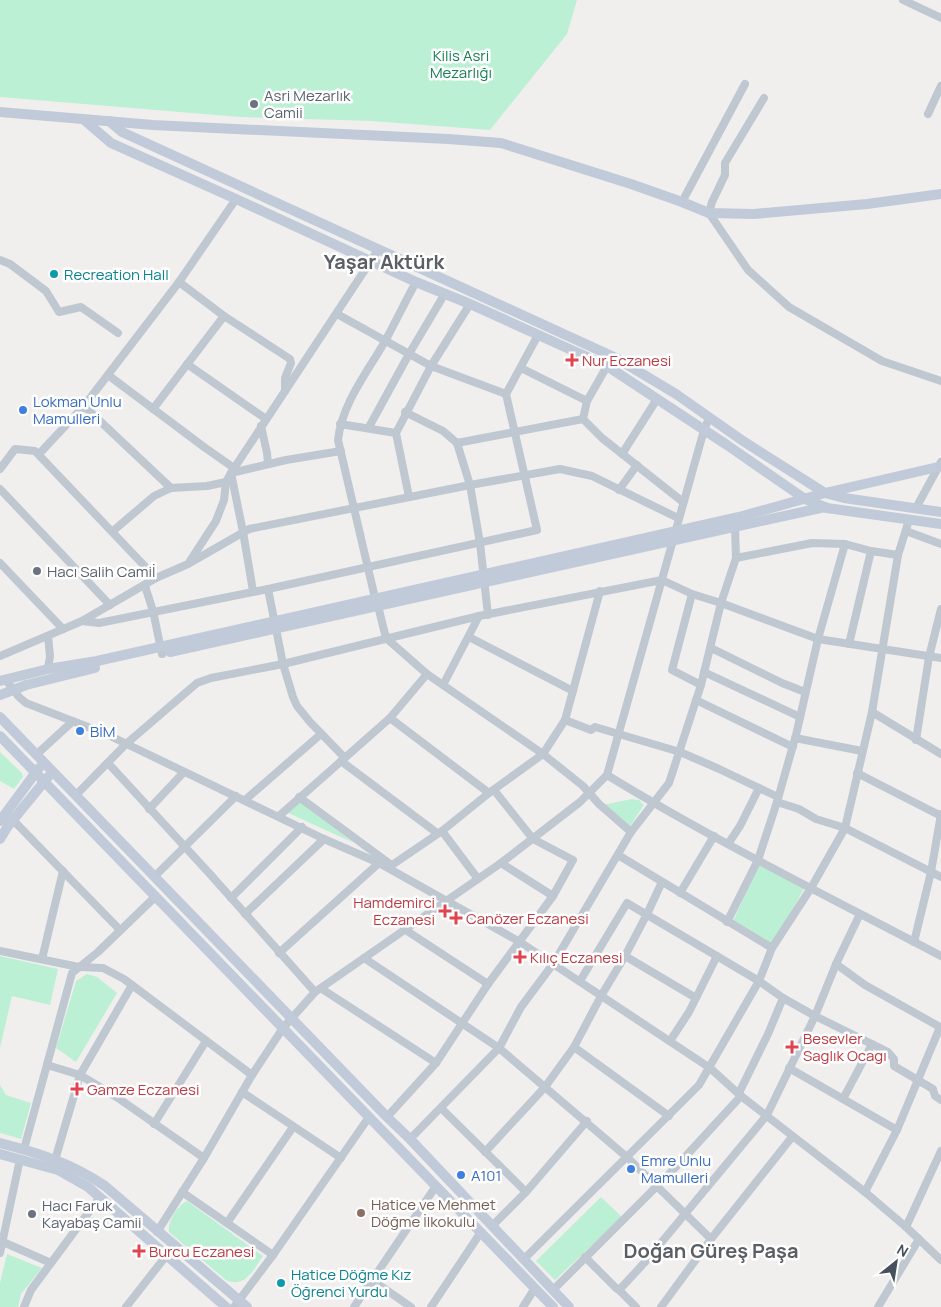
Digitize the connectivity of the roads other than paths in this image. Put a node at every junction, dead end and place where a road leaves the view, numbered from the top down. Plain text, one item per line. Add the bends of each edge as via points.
1 (903, 0) edge
2 (941, 18) edge
3 (745, 84) dead end
4 (941, 86) edge
5 (764, 98) dead end
6 (0, 112) edge
7 (928, 114) dead end
8 (83, 119) junction
9 (109, 121) junction
10 (941, 194) edge
11 (236, 199) junction
12 (682, 202) junction
13 (709, 213) junction
14 (378, 250) junction
15 (372, 261) junction
16 (2, 264) edge
17 (179, 282) junction
18 (416, 282) junction
19 (444, 295) junction
20 (470, 304) junction
21 (337, 314) junction
22 (224, 316) junction
23 (118, 333) dead end
24 (538, 335) junction
25 (385, 340) junction
26 (409, 354) junction
27 (187, 364) junction
28 (431, 366) junction
29 (607, 366) junction
30 (521, 368) junction
31 (108, 375) junction
32 (941, 381) edge
33 (285, 391) junction
34 (506, 394) junction
35 (657, 398) junction
36 (587, 401) junction
37 (84, 406) junction
38 (153, 409) junction
39 (405, 412) junction
40 (266, 418) junction
41 (583, 418) junction
42 (709, 418) junction
43 (340, 424) junction
44 (261, 426) junction
45 (369, 428) junction
46 (704, 430) junction
47 (515, 432) junction
48 (396, 433) junction
49 (457, 443) junction
50 (341, 451) junction
51 (39, 454) junction
52 (622, 454) junction
53 (268, 464) junction
54 (637, 464) junction
55 (940, 464) edge
56 (0, 469) edge
57 (232, 471) junction
58 (525, 475) junction
59 (226, 482) junction
60 (470, 485) junction
61 (171, 488) junction
62 (0, 489) edge
63 (619, 490) junction
64 (825, 493) junction
65 (409, 497) junction
66 (844, 498) junction
67 (805, 499) junction
68 (683, 502) junction
69 (355, 507) junction
70 (824, 507) junction
71 (916, 508) junction
72 (941, 512) edge
73 (678, 518) junction
74 (909, 520) junction
75 (941, 524) edge
76 (735, 527) junction
77 (113, 531) junction
78 (675, 531) junction
79 (906, 531) junction
80 (243, 532) junction
81 (672, 541) junction
82 (480, 542) junction
83 (845, 544) junction
84 (941, 544) edge
85 (871, 551) junction
86 (898, 555) junction
87 (736, 558) junction
88 (0, 563) edge
89 (188, 564) junction
90 (368, 566) junction
91 (156, 578) junction
92 (484, 579) junction
93 (662, 580) junction
94 (145, 586) junction
95 (268, 589) junction
96 (600, 591) junction
97 (253, 592) junction
98 (692, 594) junction
99 (377, 602) junction
100 (721, 603) junction
101 (110, 605) junction
102 (941, 609) edge
103 (153, 611) junction
104 (483, 615) junction
105 (82, 621) junction
106 (276, 625) junction
107 (63, 629) junction
108 (48, 636) junction
109 (468, 637) junction
110 (386, 638) junction
111 (818, 638) junction
112 (849, 644) junction
113 (711, 648) junction
114 (882, 649) junction
115 (161, 650) junction
116 (0, 655) edge
117 (929, 657) junction
118 (941, 658) edge
119 (283, 664) junction
120 (48, 669) junction
121 (704, 672) junction
122 (427, 674) junction
123 (3, 680) edge
124 (442, 685) junction
125 (701, 685) junction
126 (14, 689) junction
127 (573, 692) junction
128 (805, 692) junction
129 (0, 694) edge
130 (696, 700) junction
131 (872, 712) junction
132 (0, 717) edge
133 (800, 717) junction
134 (390, 718) junction
135 (564, 720) junction
136 (73, 721) junction
137 (321, 734) junction
138 (618, 734) junction
139 (0, 736) edge
140 (796, 738) junction
141 (916, 740) junction
142 (126, 744) junction
143 (793, 748) junction
144 (862, 751) junction
145 (680, 752) junction
146 (543, 754) junction
147 (941, 754) edge
148 (41, 758) junction
149 (342, 759) junction
150 (108, 763) junction
151 (53, 771) junction
152 (35, 772) junction
153 (184, 772) junction
154 (857, 773) junction
155 (607, 775) junction
156 (44, 782) junction
157 (759, 788) junction
158 (492, 791) junction
159 (589, 794) junction
160 (76, 795) junction
161 (236, 796) junction
162 (299, 797) junction
163 (777, 799) junction
164 (245, 800) junction
165 (655, 804) junction
166 (149, 809) junction
167 (941, 815) edge
168 (279, 816) junction
169 (13, 820) junction
170 (0, 821) edge
171 (302, 827) junction
172 (845, 828) junction
173 (440, 832) junction
174 (631, 832) junction
175 (714, 836) junction
176 (0, 839) edge
177 (324, 839) junction
178 (532, 839) junction
179 (728, 844) junction
180 (185, 848) junction
181 (618, 855) junction
182 (758, 860) junction
183 (379, 863) junction
184 (501, 863) junction
185 (392, 865) junction
186 (63, 871) junction
187 (931, 872) junction
188 (155, 876) junction
189 (941, 877) edge
190 (478, 879) junction
191 (662, 882) junction
192 (812, 888) junction
193 (680, 893) junction
194 (156, 896) junction
195 (553, 896) junction
196 (231, 898) junction
197 (448, 901) junction
198 (244, 914) junction
199 (647, 914) junction
200 (860, 914) junction
201 (727, 922) junction
202 (120, 930) junction
203 (404, 930) junction
204 (520, 942) junction
205 (914, 942) junction
206 (772, 948) junction
207 (0, 951) edge
208 (279, 953) junction
209 (625, 956) junction
210 (717, 956) junction
211 (941, 956) edge
212 (364, 958) junction
213 (42, 959) junction
214 (553, 964) junction
215 (836, 964) junction
216 (79, 967) junction
217 (580, 981) junction
218 (759, 981) junction
219 (488, 984) junction
220 (132, 985) junction
221 (318, 990) junction
222 (601, 996) junction
223 (696, 998) junction
224 (783, 998) junction
225 (815, 1016) junction
226 (292, 1019) junction
227 (461, 1023) junction
228 (941, 1026) edge
229 (283, 1028) junction
230 (206, 1041) junction
231 (670, 1041) junction
232 (872, 1044) junction
233 (574, 1047) junction
234 (500, 1048) junction
235 (436, 1063) junction
236 (46, 1065) junction
237 (710, 1068) junction
238 (789, 1068) junction
239 (80, 1075) junction
240 (252, 1075) junction
241 (919, 1080) junction
242 (545, 1087) junction
243 (242, 1092) junction
244 (740, 1094) junction
245 (843, 1099) junction
246 (941, 1100) edge
247 (441, 1108) junction
248 (767, 1115) junction
249 (669, 1116) junction
250 (369, 1117) junction
251 (387, 1117) junction
252 (587, 1121) junction
253 (154, 1124) junction
254 (293, 1127) junction
255 (898, 1130) junction
256 (792, 1137) junction
257 (410, 1139) junction
258 (0, 1143) edge
259 (941, 1151) edge
260 (485, 1152) junction
261 (0, 1154) edge
262 (22, 1154) junction
263 (204, 1158) junction
264 (341, 1158) junction
265 (628, 1158) junction
266 (55, 1160) junction
267 (436, 1186) junction
268 (658, 1186) junction
269 (182, 1192) junction
270 (526, 1192) junction
271 (865, 1192) junction
272 (100, 1198) junction
273 (686, 1214) junction
274 (227, 1223) junction
275 (492, 1226) junction
276 (906, 1227) junction
277 (157, 1232) junction
278 (482, 1232) junction
279 (919, 1238) junction
280 (711, 1239) junction
281 (3, 1242) junction
282 (0, 1253) edge
283 (273, 1255) junction
284 (166, 1256) junction
285 (585, 1257) junction
286 (524, 1260) junction
287 (941, 1260) edge
288 (51, 1263) junction
289 (372, 1280) junction
290 (535, 1288) junction
291 (553, 1290) junction
292 (619, 1290) junction
293 (240, 1305) edge
294 (24, 1307) edge
295 (126, 1307) edge
296 (226, 1307) edge
297 (354, 1307) edge
298 (411, 1307) edge
299 (431, 1307) edge
300 (523, 1307) edge
301 (553, 1307) edge
302 (569, 1307) edge
303 (636, 1307) edge
304 (661, 1307) edge
305 (878, 1307) edge

1 - 2 street
3 - 12 street
4 - 7 street
5 - 13 street via 725,163 725,175
6 - 8 street
8 - 9 street
8 - 11 street via 111,144
9 - 12 street via 501,143
9 - 14 street via 122,132
10 - 13 street via 754,214
11 - 15 street
11 - 17 street
12 - 13 street
13 - 32 street via 748,270 789,307 882,361
14 - 15 street
14 - 42 street via 616,358
15 - 18 street
15 - 21 street
16 - 23 street via 10,264 46,291 59,312 81,307
17 - 22 street
17 - 31 street
18 - 19 street
18 - 25 street
19 - 20 street
19 - 26 street
20 - 24 street
20 - 28 street
21 - 25 street
21 - 33 street
22 - 27 street
22 - 33 street via 290,359
24 - 29 street
24 - 30 street
25 - 26 street
25 - 43 street
26 - 28 street
26 - 45 street
27 - 38 street
27 - 40 street
28 - 34 street
28 - 39 street
29 - 35 street
29 - 36 street
30 - 34 street
30 - 36 street
31 - 37 street
31 - 38 street
33 - 40 street
34 - 47 street
35 - 46 street
35 - 52 street
36 - 41 street
37 - 51 street
37 - 61 street
38 - 57 street
39 - 48 street
39 - 49 street via 443,431
40 - 44 street
41 - 47 street
41 - 52 street
42 - 46 street
42 - 64 street
43 - 45 street
43 - 50 street via 338,440
44 - 53 street
44 - 57 street
45 - 48 street
46 - 67 street
46 - 68 street
47 - 49 street
47 - 58 street
48 - 65 street
49 - 60 street
50 - 53 street
50 - 69 street
51 - 56 street via 15,449
51 - 77 street
52 - 54 street
53 - 57 street
54 - 63 street
54 - 68 street
55 - 64 street
55 - 71 street
57 - 59 street
57 - 80 street
58 - 60 street
58 - 63 street via 560,469 592,476
58 - 82 street via 537,530
59 - 61 street
59 - 89 street via 224,500 216,521
60 - 65 street
60 - 82 street
61 - 77 street via 154,496
62 - 101 street
63 - 73 street
64 - 66 street
64 - 67 street
65 - 69 street
66 - 70 street
66 - 71 street
67 - 70 street
67 - 78 street
68 - 73 street
69 - 80 street
69 - 90 street
70 - 74 street
70 - 76 street
71 - 72 street
73 - 78 street
74 - 75 street
74 - 79 street
76 - 81 street
76 - 87 street
77 - 91 street
78 - 81 street
78 - 92 street
79 - 84 street
79 - 86 street
80 - 89 street
80 - 97 street
81 - 92 street
81 - 93 street
82 - 90 street
82 - 92 street
83 - 85 street
83 - 87 street via 812,543
83 - 111 street
85 - 86 street
85 - 112 street
86 - 114 street
87 - 100 street
88 - 107 street
89 - 91 street
90 - 95 street
90 - 99 street
91 - 94 street
92 - 99 street
92 - 104 street
93 - 96 street
93 - 98 street
93 - 138 street
94 - 101 street
94 - 103 street
95 - 97 street
95 - 106 street
96 - 104 street
96 - 127 street
97 - 103 street
98 - 100 street
98 - 125 street via 672,670
99 - 106 street
99 - 110 street
100 - 111 street
100 - 113 street
101 - 105 street
102 - 117 street
103 - 105 street via 100,623
103 - 115 street
104 - 109 street
104 - 110 street
105 - 107 street
106 - 115 street
106 - 119 street
107 - 108 street
108 - 116 street
108 - 120 street
109 - 124 street
109 - 127 street
110 - 119 street
110 - 122 street
111 - 112 street
111 - 128 street
112 - 114 street
113 - 121 street
113 - 128 street
114 - 117 street
114 - 131 street
115 - 120 street
115 - 126 street
117 - 118 street
117 - 141 street
119 - 137 street via 292,697
119 - 142 street via 197,683
120 - 123 street
121 - 125 street
121 - 133 street
122 - 124 street
122 - 134 street
123 - 126 street
124 - 146 street
125 - 130 street
126 - 129 street
126 - 136 street via 26,703
127 - 135 street
128 - 133 street
130 - 143 street
130 - 145 street
131 - 141 street
131 - 144 street
132 - 148 street
133 - 140 street
134 - 149 street
134 - 158 street
135 - 138 street via 591,730 595,727
135 - 146 street
136 - 142 street
136 - 148 street
137 - 149 street
137 - 164 street
138 - 145 street
138 - 155 street
139 - 152 street
140 - 143 street
140 - 144 street
141 - 147 street
142 - 150 street
142 - 153 street
143 - 163 street
144 - 154 street
145 - 157 street
145 - 165 street via 669,783
146 - 158 street
146 - 159 street
148 - 151 street
148 - 152 street
149 - 162 street
149 - 173 street
150 - 160 street
150 - 166 street
151 - 156 street
151 - 160 street
152 - 156 street
152 - 170 street
153 - 161 street
153 - 166 street
154 - 167 street
154 - 172 street
155 - 159 street
155 - 165 street
156 - 169 street
156 - 194 street
157 - 163 street
157 - 179 street
158 - 173 street
158 - 178 street
159 - 174 street
159 - 178 street
160 - 188 street
161 - 164 street
161 - 180 street
162 - 168 street
162 - 185 street
163 - 172 street via 816,819
163 - 182 street
164 - 168 street
165 - 174 street
165 - 175 street
166 - 180 street
167 - 187 street
168 - 171 street
169 - 176 street
169 - 186 street
171 - 177 street
171 - 196 street
172 - 187 street
172 - 192 street
173 - 185 street
173 - 190 street
174 - 181 street
175 - 179 street
175 - 193 street
177 - 183 street
177 - 198 street
178 - 184 street
178 - 195 street via 573,860
179 - 182 street
180 - 188 street
180 - 196 street
181 - 191 street
181 - 214 street
182 - 192 street
182 - 201 street
183 - 185 street
183 - 197 street
183 - 208 street
184 - 190 street
184 - 195 street
186 - 202 street
186 - 213 street
187 - 189 street
187 - 205 street
188 - 226 street
190 - 197 street
191 - 193 street
191 - 199 street
192 - 200 street
192 - 206 street
193 - 201 street
194 - 202 street
194 - 229 street
195 - 204 street
196 - 198 street
197 - 203 street
197 - 204 street
198 - 208 street
199 - 209 street
199 - 210 street
199 - 217 street via 627,903
200 - 205 street
200 - 215 street
201 - 206 street
202 - 216 street
203 - 212 street
203 - 219 street
204 - 214 street
204 - 219 street
205 - 211 street
206 - 218 street
207 - 213 street
208 - 221 street
209 - 222 street
209 - 223 street
210 - 218 street
210 - 223 street
212 - 221 street
212 - 227 street
213 - 216 street
214 - 217 street
214 - 234 street via 521,1007
215 - 225 street
215 - 228 street via 865,985
216 - 220 street via 103,968
216 - 236 street via 72,973
217 - 222 street
218 - 224 street
218 - 237 street
219 - 227 street
220 - 230 street
220 - 239 street
221 - 226 street
221 - 235 street
222 - 231 street
222 - 233 street
223 - 231 street
224 - 225 street
224 - 244 street
225 - 232 street
225 - 238 street
226 - 229 street
226 - 251 street
227 - 234 street
227 - 235 street
228 - 241 street
229 - 240 street
229 - 250 street
230 - 240 street
230 - 253 street
231 - 237 street
232 - 241 street via 888,1052 894,1059 894,1066
232 - 245 street
233 - 242 street
233 - 249 street
234 - 242 street
234 - 247 street
235 - 251 street
236 - 239 street
236 - 262 street
237 - 244 street
237 - 249 street via 700,1085
238 - 245 street
238 - 248 street
239 - 253 street
239 - 266 street
240 - 243 street
241 - 246 street via 934,1090 935,1096
241 - 255 street
242 - 252 street
242 - 260 street
243 - 254 street
243 - 263 street
244 - 248 street
244 - 268 street
245 - 255 street
247 - 257 street
247 - 260 street
248 - 256 street
248 - 273 street
249 - 265 street
250 - 264 street
250 - 267 street
251 - 257 street
252 - 265 street
252 - 270 street
253 - 263 street
254 - 264 street
254 - 274 street
255 - 271 street
256 - 271 street
256 - 280 street
257 - 275 street
258 - 262 street
259 - 276 street
260 - 270 street
261 - 262 street
262 - 266 street
262 - 272 street via 58,1170
262 - 281 street
263 - 269 street
264 - 283 street
265 - 268 street
265 - 286 street
266 - 277 street via 105,1186
267 - 278 street
267 - 289 street
268 - 273 street
268 - 285 street
269 - 274 street
269 - 277 street
270 - 275 street
271 - 276 street
272 - 284 street
272 - 288 street
273 - 280 street
273 - 292 street
274 - 283 street
275 - 286 street
276 - 279 street
277 - 293 street
278 - 290 street
278 - 299 street
279 - 287 street
279 - 305 street
280 - 304 street
281 - 282 street
281 - 288 street
283 - 293 street
284 - 295 street
284 - 296 street
285 - 291 street
285 - 292 street
286 - 291 street
288 - 294 street via 31,1290
289 - 297 street
289 - 298 street
290 - 300 street
290 - 301 street
291 - 302 street
292 - 303 street

